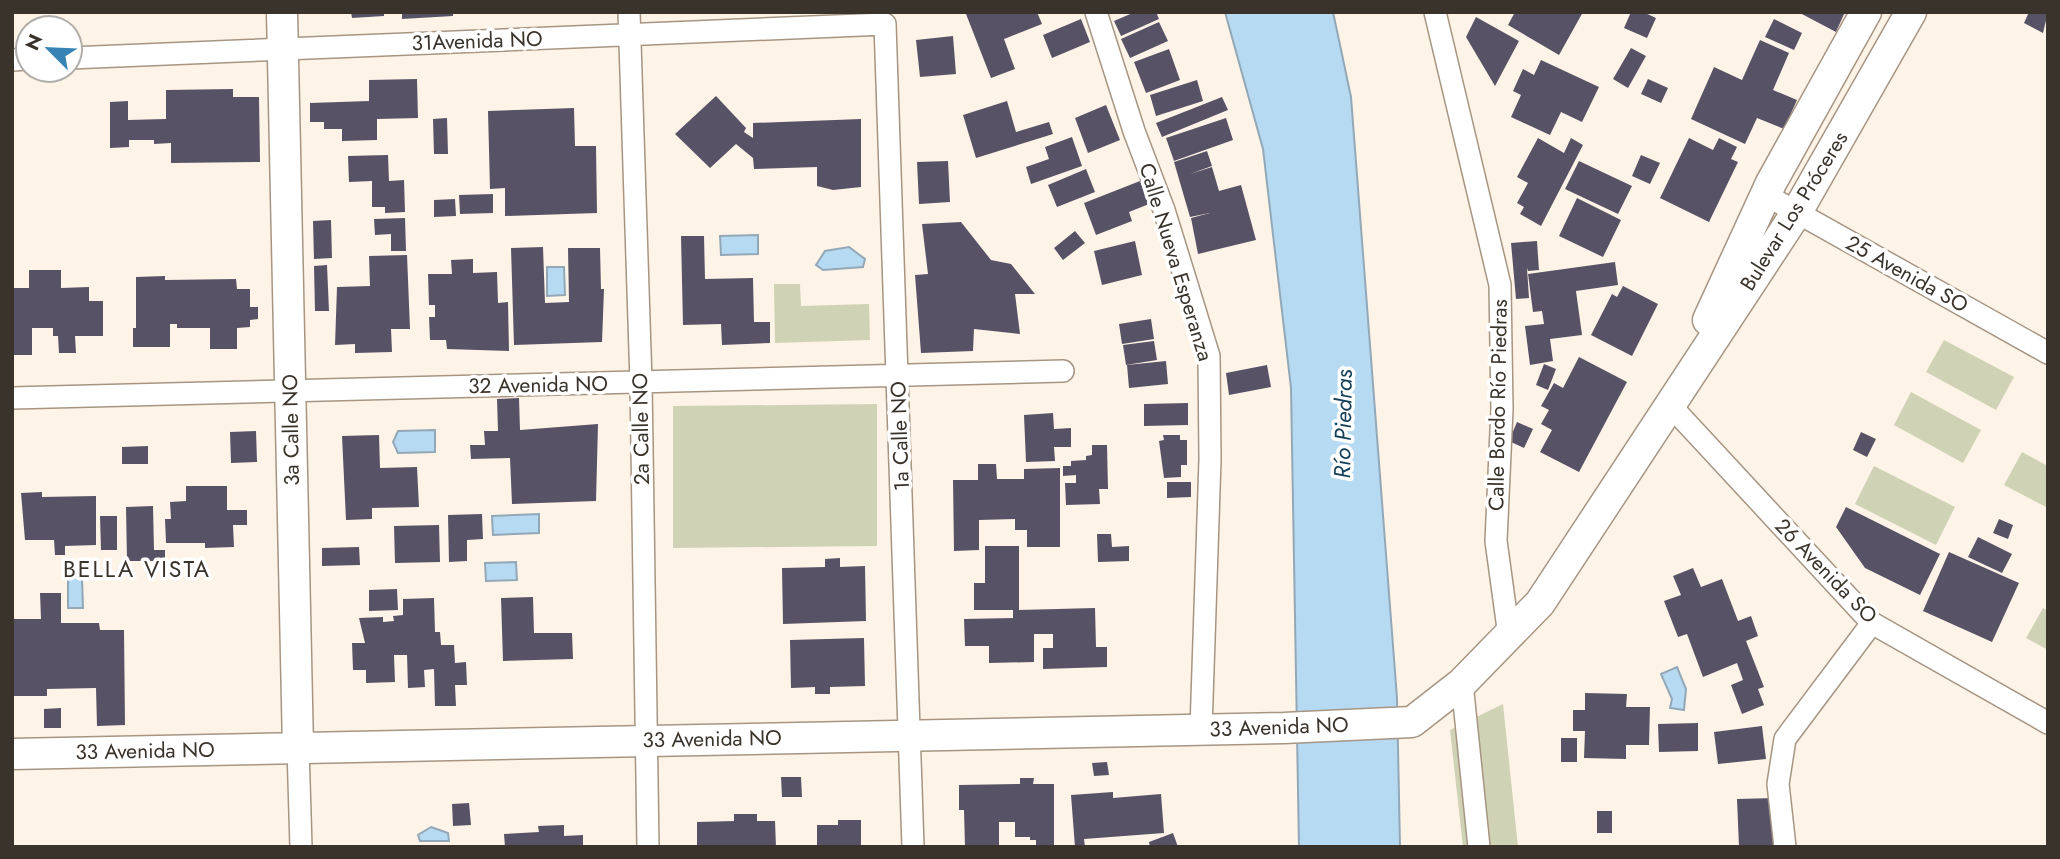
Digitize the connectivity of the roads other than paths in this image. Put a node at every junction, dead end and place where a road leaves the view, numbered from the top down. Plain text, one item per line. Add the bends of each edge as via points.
1 (282, 12) edge
2 (629, 12) edge
3 (1096, 12) edge
4 (1866, 12) edge
5 (1911, 12) edge
6 (1442, 18) edge
7 (885, 24) joint
8 (630, 35) junction
9 (283, 49) junction
10 (84, 57) edge
11 (1766, 195) junction
12 (1797, 212) junction
13 (2048, 353) edge
14 (1063, 371) dead end
15 (898, 375) junction
16 (641, 382) junction
17 (290, 391) junction
18 (12, 398) edge
19 (1669, 404) junction
20 (1872, 623) junction
21 (1509, 636) junction
22 (1462, 683) junction
23 (1412, 722) joint
24 (2048, 723) edge
25 (1201, 729) junction
26 (911, 735) junction
27 (646, 741) junction
28 (298, 748) junction
29 (12, 754) edge
30 (301, 847) edge
31 (648, 847) edge
32 (913, 847) edge
33 (1479, 847) edge
34 (1785, 847) edge

1 - 9 street, 3a Calle NO
2 - 8 street, 2a Calle NO
3 - 25 street, Calle Nueva Esperanza via 1209,356
4 - 11 street, Bulevar Los Próceres
5 - 12 street, Bulevar Los Próceres
6 - 21 street, Calle Bordo Río Piedras via 1500,285 1502,409 1496,541
7 - 8 street, 31Avenida NO
7 - 15 street, 1a Calle NO
8 - 9 street, 31Avenida NO
8 - 16 street, 2a Calle NO
9 - 10 street, 31Avenida NO
9 - 17 street, 3a Calle NO
11 - 12 street, 25 Avenida SO
11 - 19 street, Bulevar Los Próceres
12 - 13 street, 25 Avenida SO
12 - 19 street, Bulevar Los Próceres
14 - 15 street, 32 Avenida NO
15 - 16 street, 32 Avenida NO
15 - 26 street, 1a Calle NO
16 - 17 street, 32 Avenida NO
16 - 27 street, 2a Calle NO
17 - 18 street, 32 Avenida NO
17 - 28 street, 3a Calle NO
19 - 20 street, 26 Avenida SO
19 - 21 street, Bulevar Los Próceres via 1540,603
20 - 24 street, 26 Avenida SO
20 - 34 street via 1785,739 1778,784
21 - 22 street, Bulevar Los Próceres
22 - 23 street, Bulevar Los Próceres
22 - 33 street
23 - 25 street, 33 Avenida NO
25 - 26 street, 33 Avenida NO
26 - 27 street, 33 Avenida NO
26 - 32 street, 1a Calle NO
27 - 28 street, 33 Avenida NO
27 - 31 street, 2a Calle NO
28 - 29 street, 33 Avenida NO
28 - 30 street, 3a Calle NO

